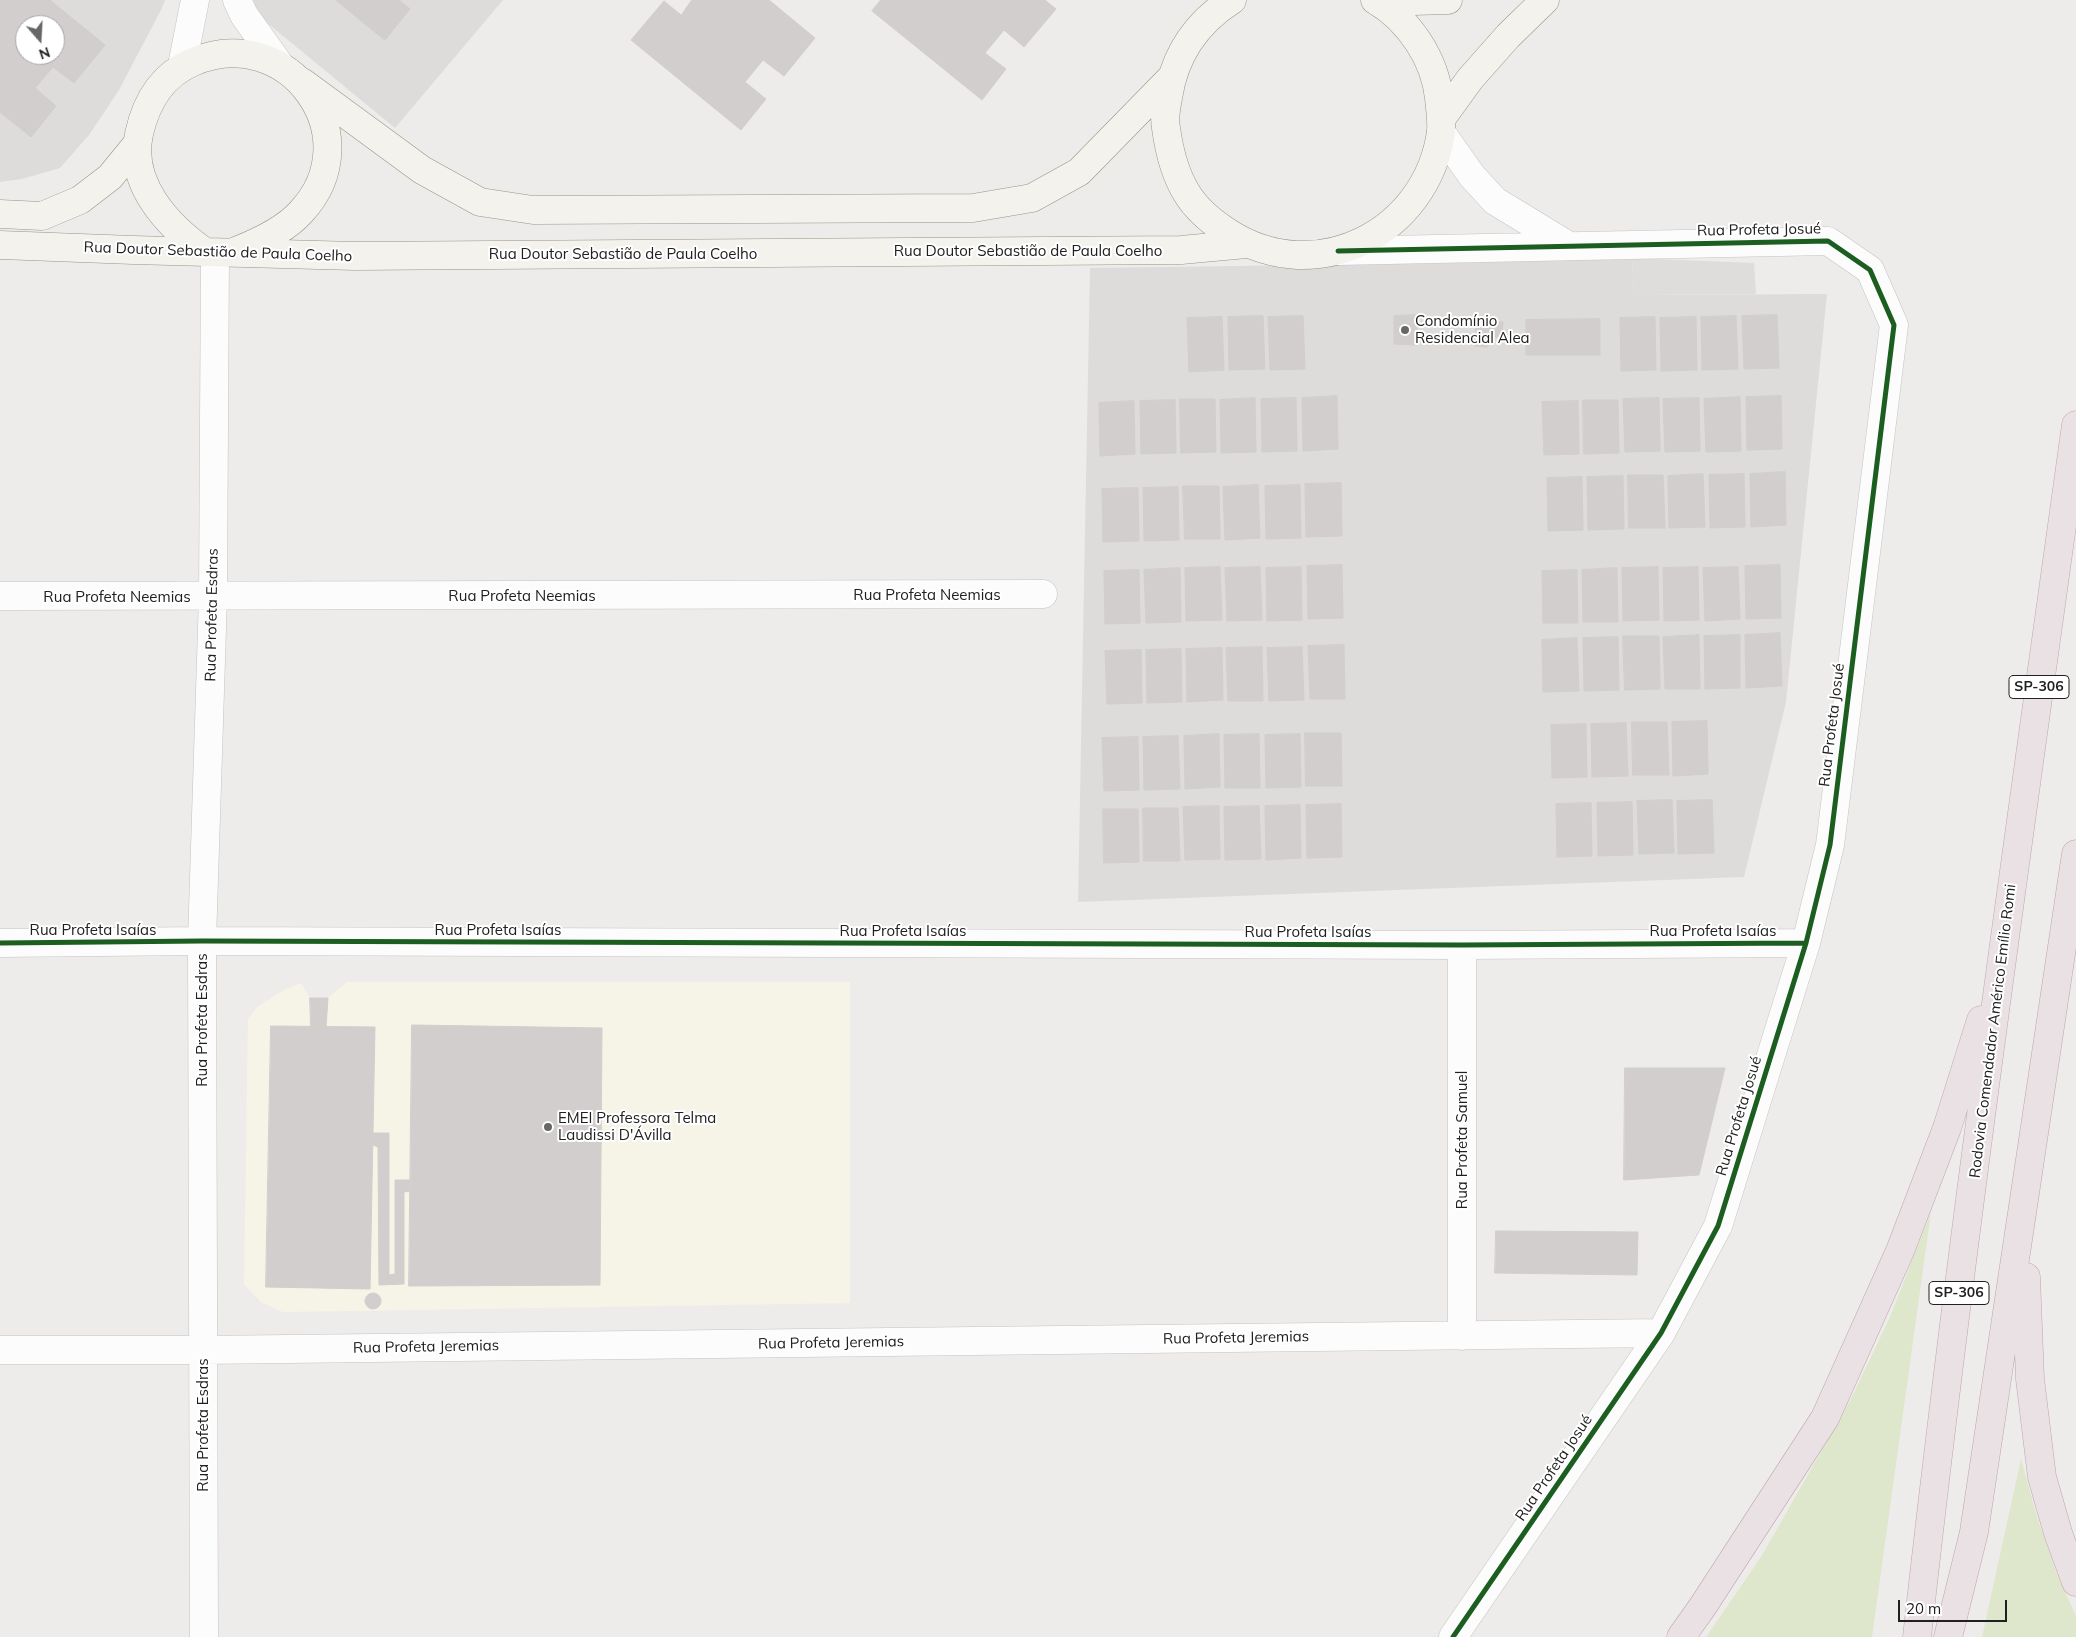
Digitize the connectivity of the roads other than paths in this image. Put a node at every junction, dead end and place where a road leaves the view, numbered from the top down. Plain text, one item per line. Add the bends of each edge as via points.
1 (195, 0) edge
2 (237, 0) edge
3 (1231, 0) edge
4 (1448, 0) edge
5 (1545, 0) edge
6 (1376, 1) edge
7 (279, 64) junction
8 (182, 66) junction
9 (1170, 79) junction
10 (302, 82) junction
11 (1441, 126) junction
12 (136, 144) junction
13 (0, 214) edge
14 (1246, 244) junction
15 (0, 245) edge
16 (1569, 246) junction
17 (1338, 251) junction
18 (217, 253) junction
19 (2076, 425) edge
20 (1043, 594) dead end
21 (0, 596) edge
22 (213, 597) junction
23 (2076, 854) edge
24 (202, 941) junction
25 (0, 943) edge
26 (1806, 943) junction
27 (1462, 945) junction
28 (2003, 950) junction
29 (2025, 1201) junction
30 (1661, 1333) junction
31 (1462, 1336) junction
32 (0, 1350) edge
33 (202, 1350) junction
34 (2076, 1582) edge
35 (204, 1637) edge
36 (1453, 1637) edge
37 (1681, 1637) edge
38 (1917, 1637) edge
39 (1948, 1637) edge

1 - 8 street
2 - 7 street via 244,16
3 - 9 street via 1204,21 1184,48
4 - 6 street
5 - 11 street via 1470,79
6 - 11 street via 1405,24 1425,52 1438,85
7 - 8 street via 256,55 230,52 205,56
7 - 10 street
8 - 12 street via 159,86 143,114
9 - 10 street via 1079,172 1032,198 973,208 542,210 480,202 422,170
9 - 14 street via 1164,118 1170,157 1186,193 1212,222
10 - 18 street via 318,106 327,133 326,161 318,189 301,213 279,230 254,244
11 - 16 street via 1472,176 1495,201
11 - 17 street via 1433,164 1418,194 1396,219 1369,238
12 - 13 street via 110,177 80,200 42,216
12 - 18 street via 140,172 151,198 183,236
14 - 17 street via 1291,255
14 - 18 street, Rua Doutor Sebastião de Paula Coelho via 1172,250 365,256
15 - 18 street, Rua Doutor Sebastião de Paula Coelho
16 - 17 street, Rua Profeta Josué via 1453,256
16 - 26 street, Rua Profeta Josué via 1828,241 1870,270 1894,324 1830,846
18 - 22 street, Rua Profeta Esdras
19 - 28 highway, Rodovia Comendador Américo Emílio Romi / SP-306
20 - 22 street, Rua Profeta Neemias
21 - 22 street, Rua Profeta Neemias
22 - 24 street, Rua Profeta Esdras
23 - 29 highway, SP-306
24 - 25 street, Rua Profeta Isaías
24 - 27 street, Rua Profeta Isaías
24 - 33 street, Rua Profeta Esdras
26 - 27 street, Rua Profeta Isaías
26 - 30 street, Rua Profeta Josué via 1718,1226
27 - 31 street, Rua Profeta Samuel
28 - 37 highway via 1948,1128 1900,1250 1825,1418
28 - 38 highway, Rodovia Comendador Américo Emílio Romi / SP-306
29 - 34 highway via 2029,1369 2042,1477
29 - 39 highway, SP-306 via 1974,1532
30 - 31 street, Rua Profeta Jeremias
30 - 36 street, Rua Profeta Josué
31 - 33 street, Rua Profeta Jeremias
32 - 33 street, Rua Profeta Jeremias
33 - 35 street, Rua Profeta Esdras

